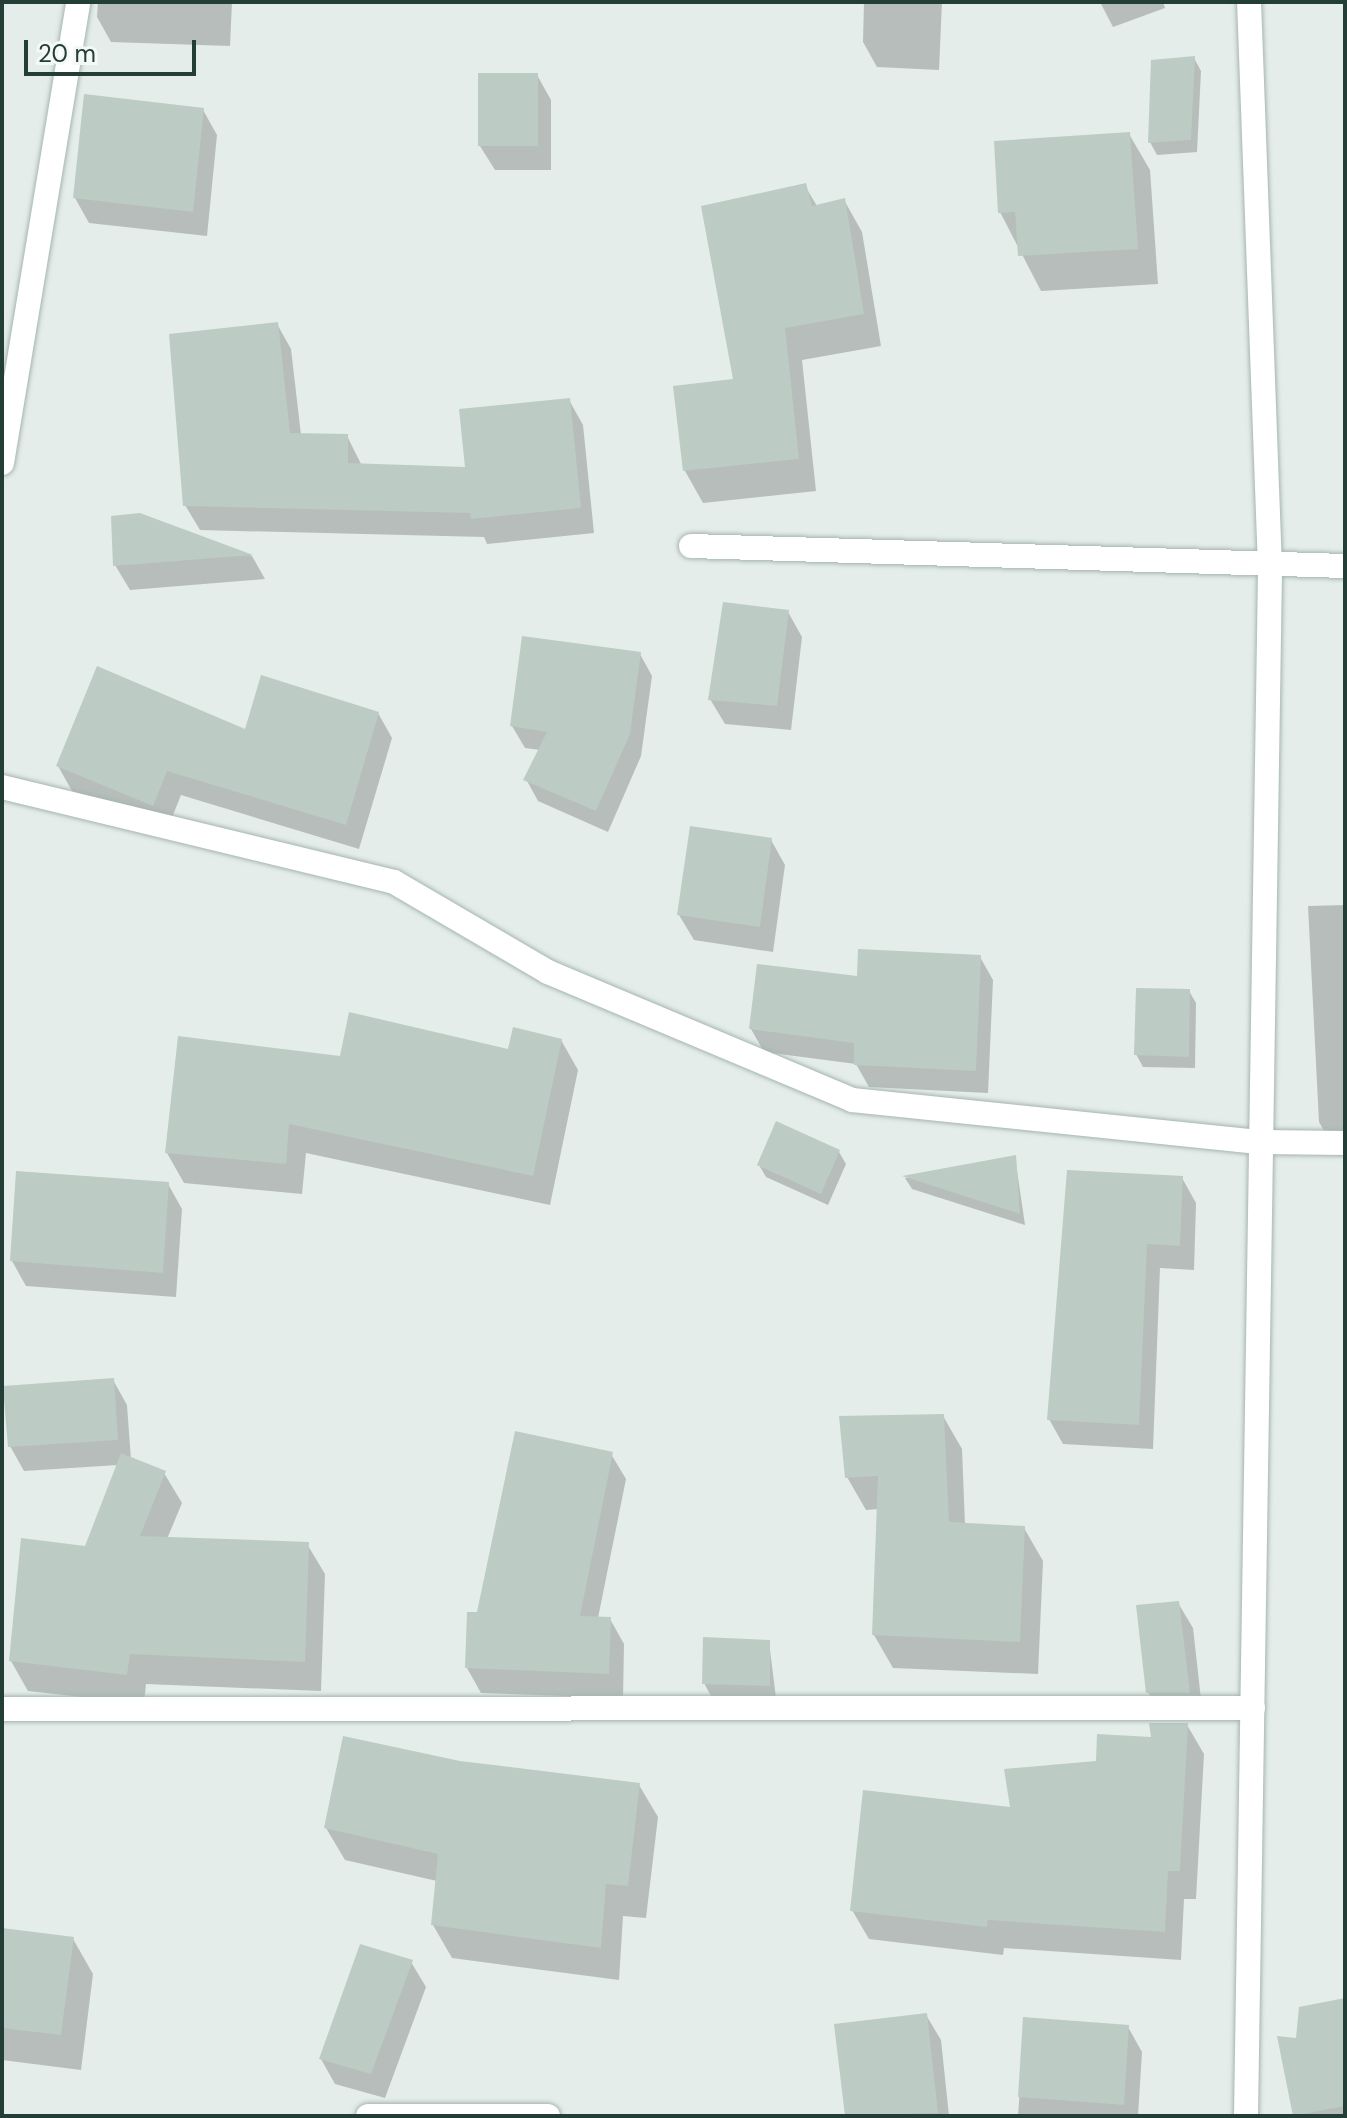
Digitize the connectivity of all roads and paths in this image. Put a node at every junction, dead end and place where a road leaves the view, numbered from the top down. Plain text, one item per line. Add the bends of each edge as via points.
1 (78, 2) edge
2 (1249, 2) edge
3 (2, 463) edge
4 (691, 546) dead end
5 (1345, 566) edge
6 (1270, 568) junction
7 (2, 787) edge
8 (1261, 1142) junction
9 (1345, 1143) edge
10 (1253, 1708) junction
11 (2, 1709) edge
12 (368, 2116) edge
13 (548, 2116) edge
14 (1246, 2116) edge

1 - 3 street
2 - 6 street
4 - 6 street
5 - 6 street
6 - 8 street
7 - 8 street via 394,882 548,972 852,1100
8 - 9 street
8 - 10 street
10 - 11 street
10 - 14 street
12 - 13 street

